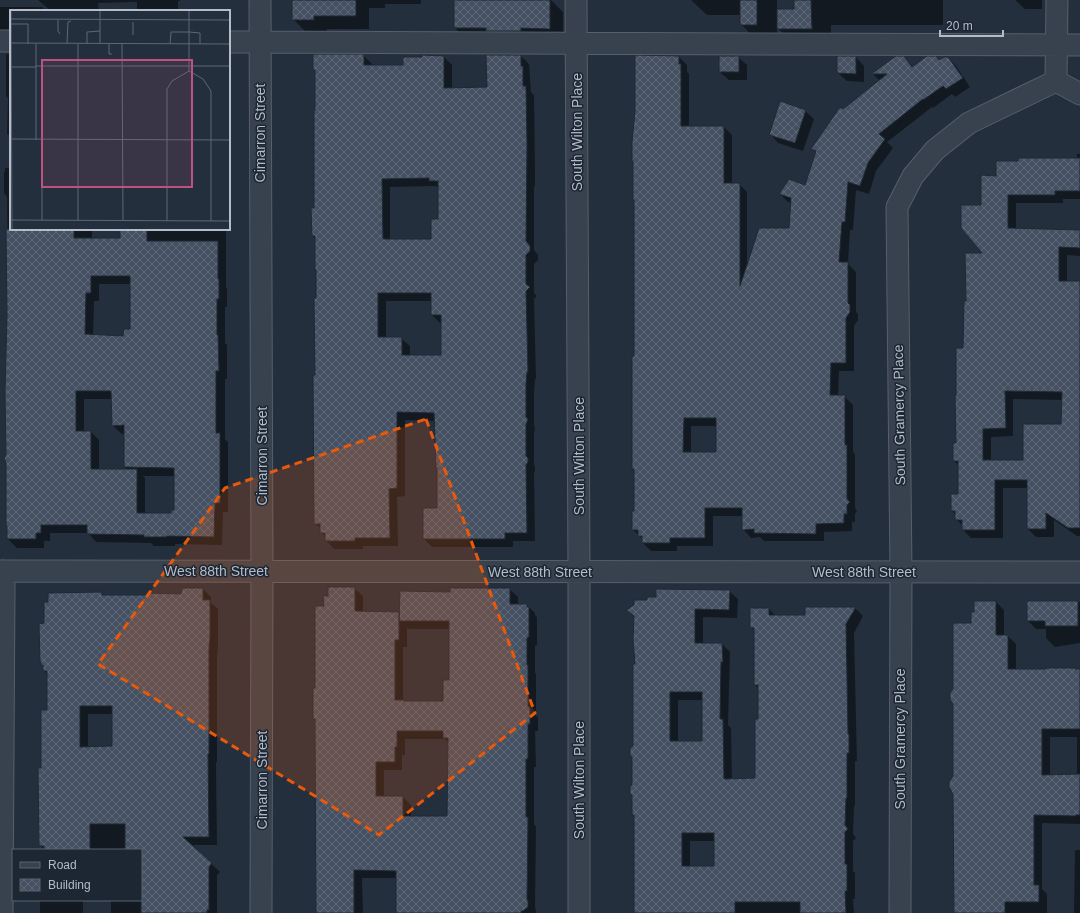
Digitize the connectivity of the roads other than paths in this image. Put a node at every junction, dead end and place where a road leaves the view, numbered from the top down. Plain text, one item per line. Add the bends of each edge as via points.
1 (260, 0) edge
2 (576, 0) edge
3 (1057, 0) edge
4 (230, 42) edge
5 (259, 42) junction
6 (577, 43) junction
7 (1057, 45) junction
8 (1080, 45) edge
9 (1056, 81) junction
10 (1080, 94) edge
11 (2, 571) edge
12 (262, 571) junction
13 (579, 572) junction
14 (901, 572) junction
15 (1080, 572) edge
16 (2, 913) edge
17 (261, 913) edge
18 (579, 913) edge
19 (900, 913) edge

1 - 5 street, Cimarron Street
2 - 6 street, South Wilton Place
3 - 7 street
4 - 5 street
5 - 6 street
5 - 12 street, Cimarron Street
6 - 7 street
6 - 13 street, South Wilton Place
7 - 8 street
7 - 9 street
9 - 10 street
9 - 14 street, South Gramercy Place via 969,123 935,150 913,176 897,207
11 - 12 street, West 88th Street
11 - 16 street
12 - 13 street, West 88th Street
12 - 17 street, Cimarron Street
13 - 14 street, West 88th Street
13 - 18 street, South Wilton Place
14 - 15 street, West 88th Street
14 - 19 street, South Gramercy Place

